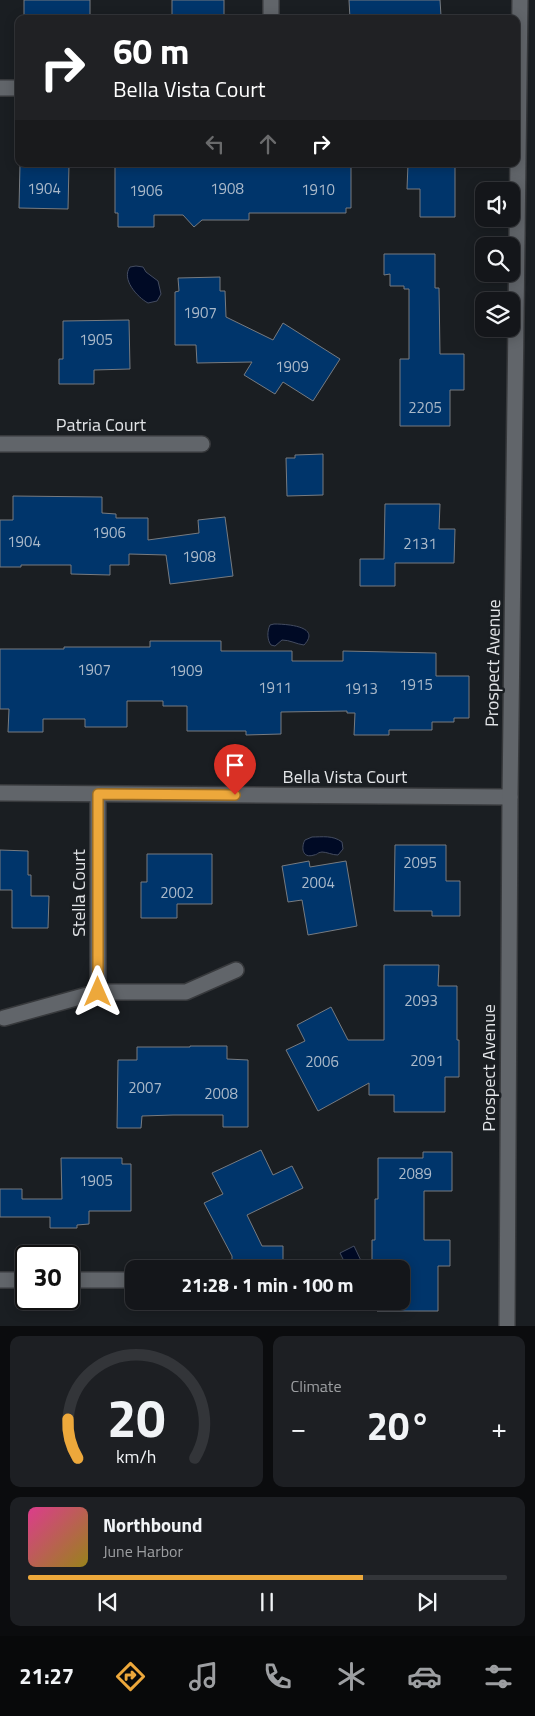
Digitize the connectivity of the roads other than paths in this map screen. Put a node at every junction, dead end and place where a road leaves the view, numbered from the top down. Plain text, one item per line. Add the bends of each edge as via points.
1 (271, 0) edge
2 (520, 0) edge
3 (271, 15) edge
4 (524, 58) edge
5 (0, 88) edge
6 (15, 88) edge
7 (0, 444) edge
8 (202, 444) dead end
9 (0, 793) edge
10 (98, 794) junction
11 (510, 797) junction
12 (236, 970) dead end
13 (98, 992) junction
14 (4, 1018) dead end
15 (0, 1280) edge
16 (15, 1280) edge
17 (80, 1280) edge
18 (125, 1280) edge
19 (507, 1326) edge

1 - 3 street
2 - 4 street, Prospect Avenue
4 - 11 street, Prospect Avenue
5 - 6 street
7 - 8 street, Patria Court
9 - 10 street, Bella Vista Court
10 - 11 street, Bella Vista Court
10 - 13 street, Stella Court
11 - 19 street, Prospect Avenue
12 - 13 street via 186,992
13 - 14 street
15 - 16 street
17 - 18 street

